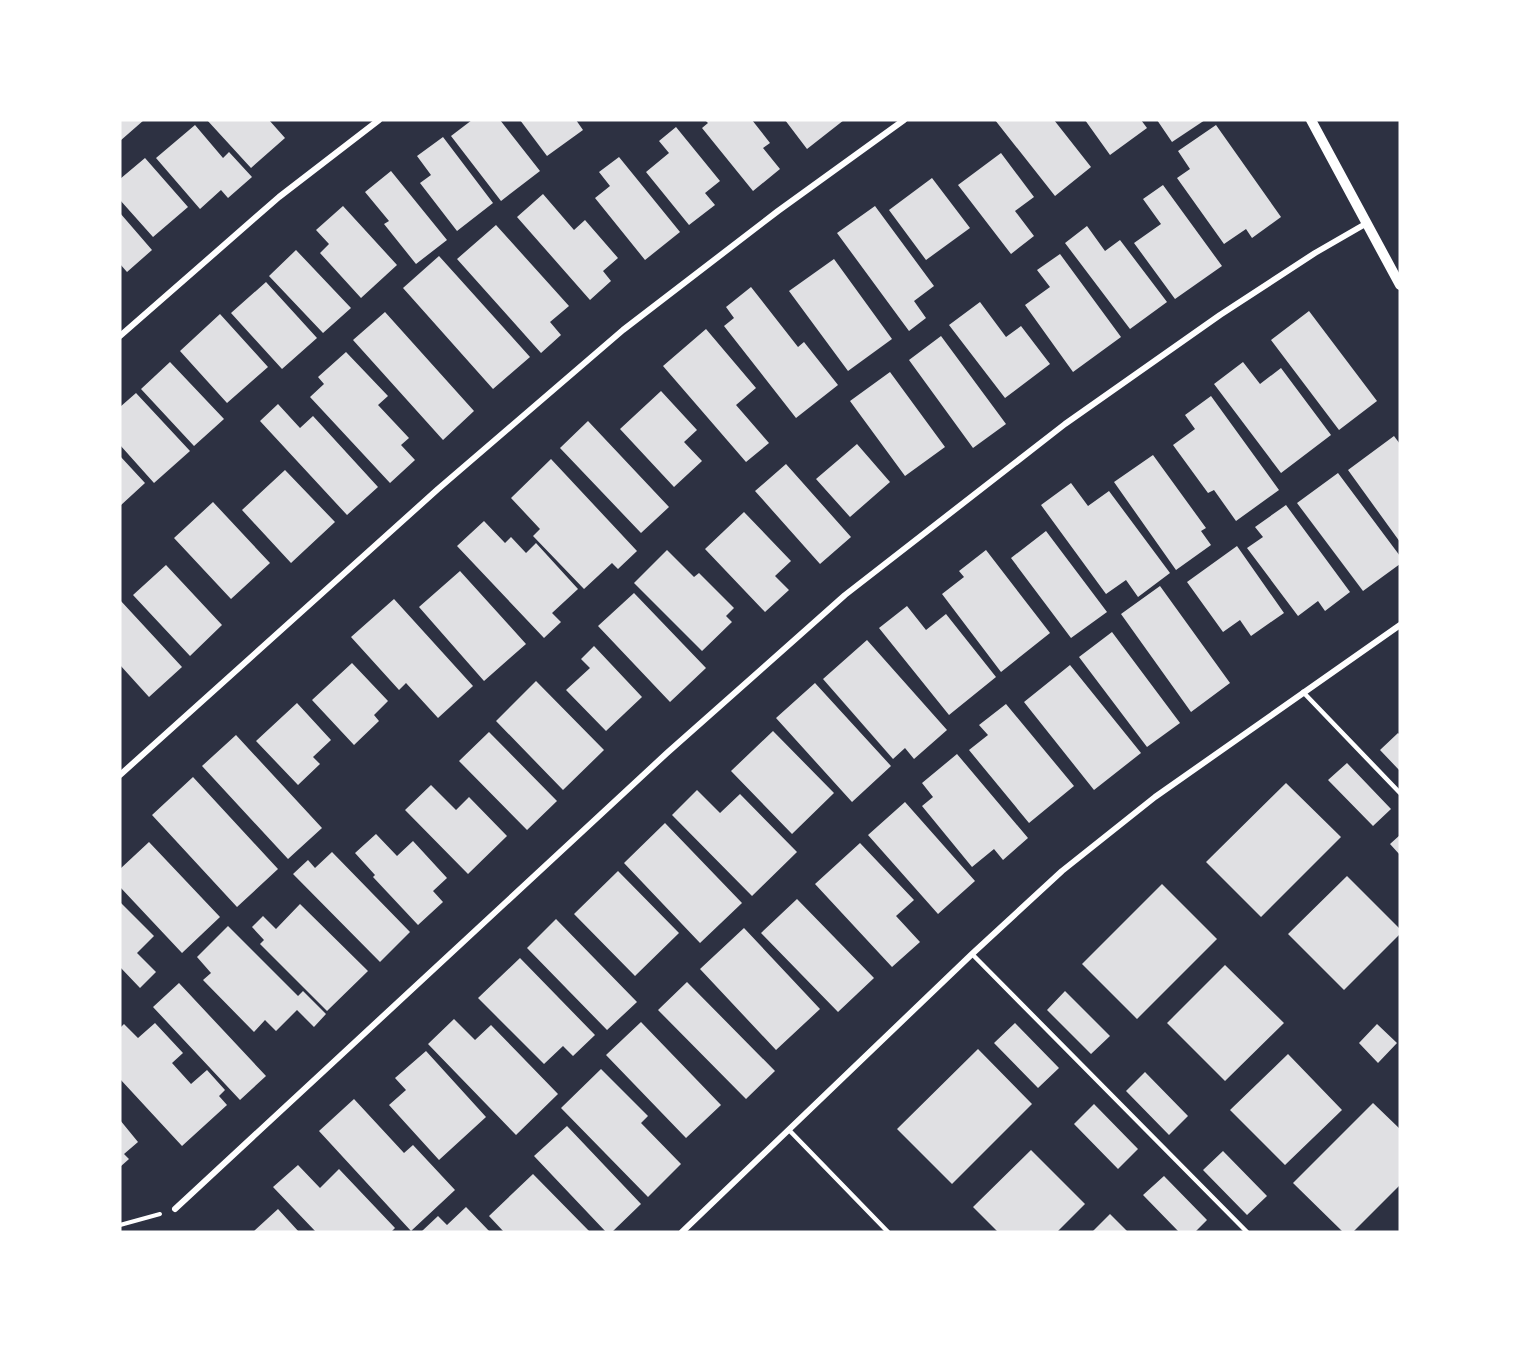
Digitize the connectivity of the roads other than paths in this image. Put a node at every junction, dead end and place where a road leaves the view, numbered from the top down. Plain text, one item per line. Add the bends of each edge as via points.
1 (379, 120) edge
2 (904, 120) edge
3 (1311, 120) edge
4 (1367, 223) junction
5 (1400, 285) edge
6 (120, 336) edge
7 (1400, 625) edge
8 (1303, 692) junction
9 (120, 775) edge
10 (1400, 793) edge
11 (972, 954) junction
12 (789, 1130) junction
13 (175, 1209) road end
14 (682, 1232) edge
15 (888, 1232) edge
16 (1246, 1232) edge

1 - 6 street via 279,197
2 - 9 street via 623,330 438,489
3 - 4 street
4 - 5 street
4 - 13 street via 1230,309 1065,424 845,595 667,753
7 - 8 street
8 - 10 lane
8 - 11 street via 1062,871
11 - 12 street
11 - 16 lane
12 - 14 street
12 - 15 lane

